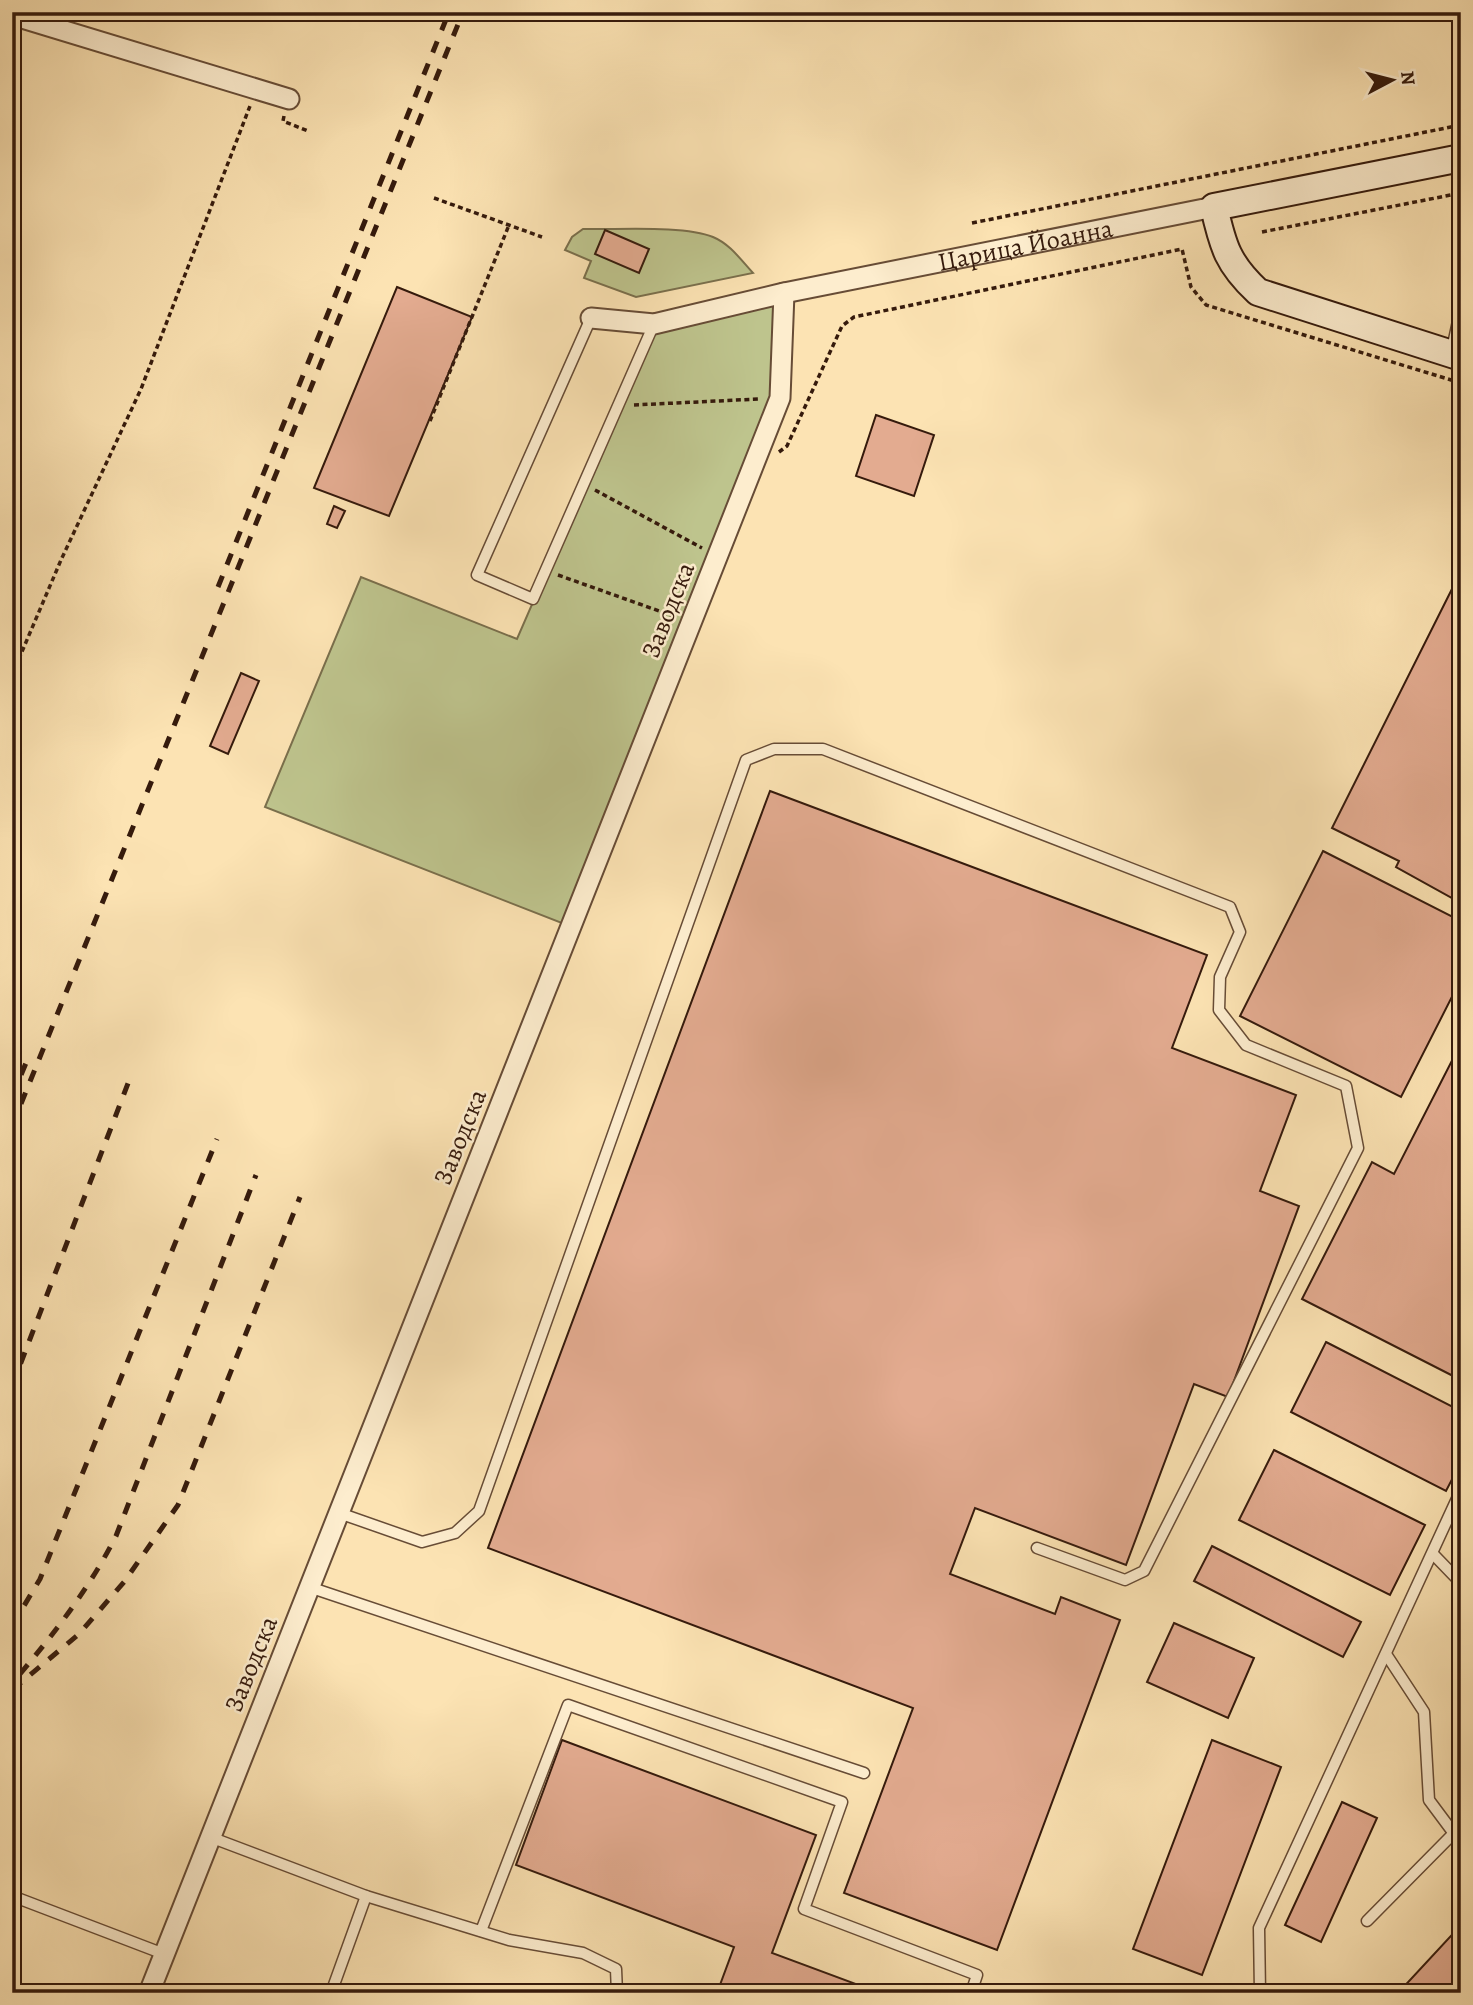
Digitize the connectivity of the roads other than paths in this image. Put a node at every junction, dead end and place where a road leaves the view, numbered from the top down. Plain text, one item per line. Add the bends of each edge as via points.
1 (12, 15) edge
2 (289, 99) dead end
3 (1461, 158) edge
4 (1214, 207) junction
5 (784, 293) junction
6 (1461, 307) edge
7 (591, 318) joint
8 (654, 324) junction
9 (1456, 356) edge
10 (1461, 1490) edge
11 (339, 1513) junction
12 (1037, 1548) dead end
13 (1433, 1554) junction
14 (1461, 1583) edge
15 (309, 1587) junction
16 (1386, 1654) junction
17 (864, 1773) dead end
18 (1453, 1834) junction
19 (210, 1837) junction
20 (1461, 1843) edge
21 (12, 1896) edge
22 (366, 1896) junction
23 (1367, 1921) dead end
24 (481, 1931) junction
25 (164, 1954) junction
26 (149, 1993) edge
27 (331, 1993) edge
28 (617, 1993) edge
29 (971, 1993) edge
30 (1261, 1993) edge

1 - 2 street
3 - 4 street, Царица Йоанна
4 - 5 street, Царица Йоанна
4 - 9 street via 1223,246 1235,270 1258,292
5 - 8 street, Царица Йоанна
5 - 11 street, Заводска via 780,398
6 - 9 lane
7 - 8 street, Царица Йоанна
7 - 8 lane via 478,575 533,600
10 - 13 lane
11 - 12 lane via 422,1542 455,1533 479,1511 746,760 774,749 823,749 1230,907 1240,932 1220,977 1219,1010 1246,1045 1346,1086 1358,1148 1144,1571 1125,1580
11 - 15 street, Заводска
13 - 14 lane
13 - 16 lane
15 - 17 lane
15 - 19 street, Заводска
16 - 18 lane via 1424,1712 1429,1800
16 - 30 lane via 1258,1928
18 - 20 lane
18 - 23 lane
19 - 22 lane
19 - 25 street, Заводска
21 - 25 lane
22 - 24 lane
22 - 27 lane
24 - 28 lane via 583,1953 616,1969
24 - 29 lane via 568,1705 842,1802 804,1909 977,1975
25 - 26 street, Заводска

